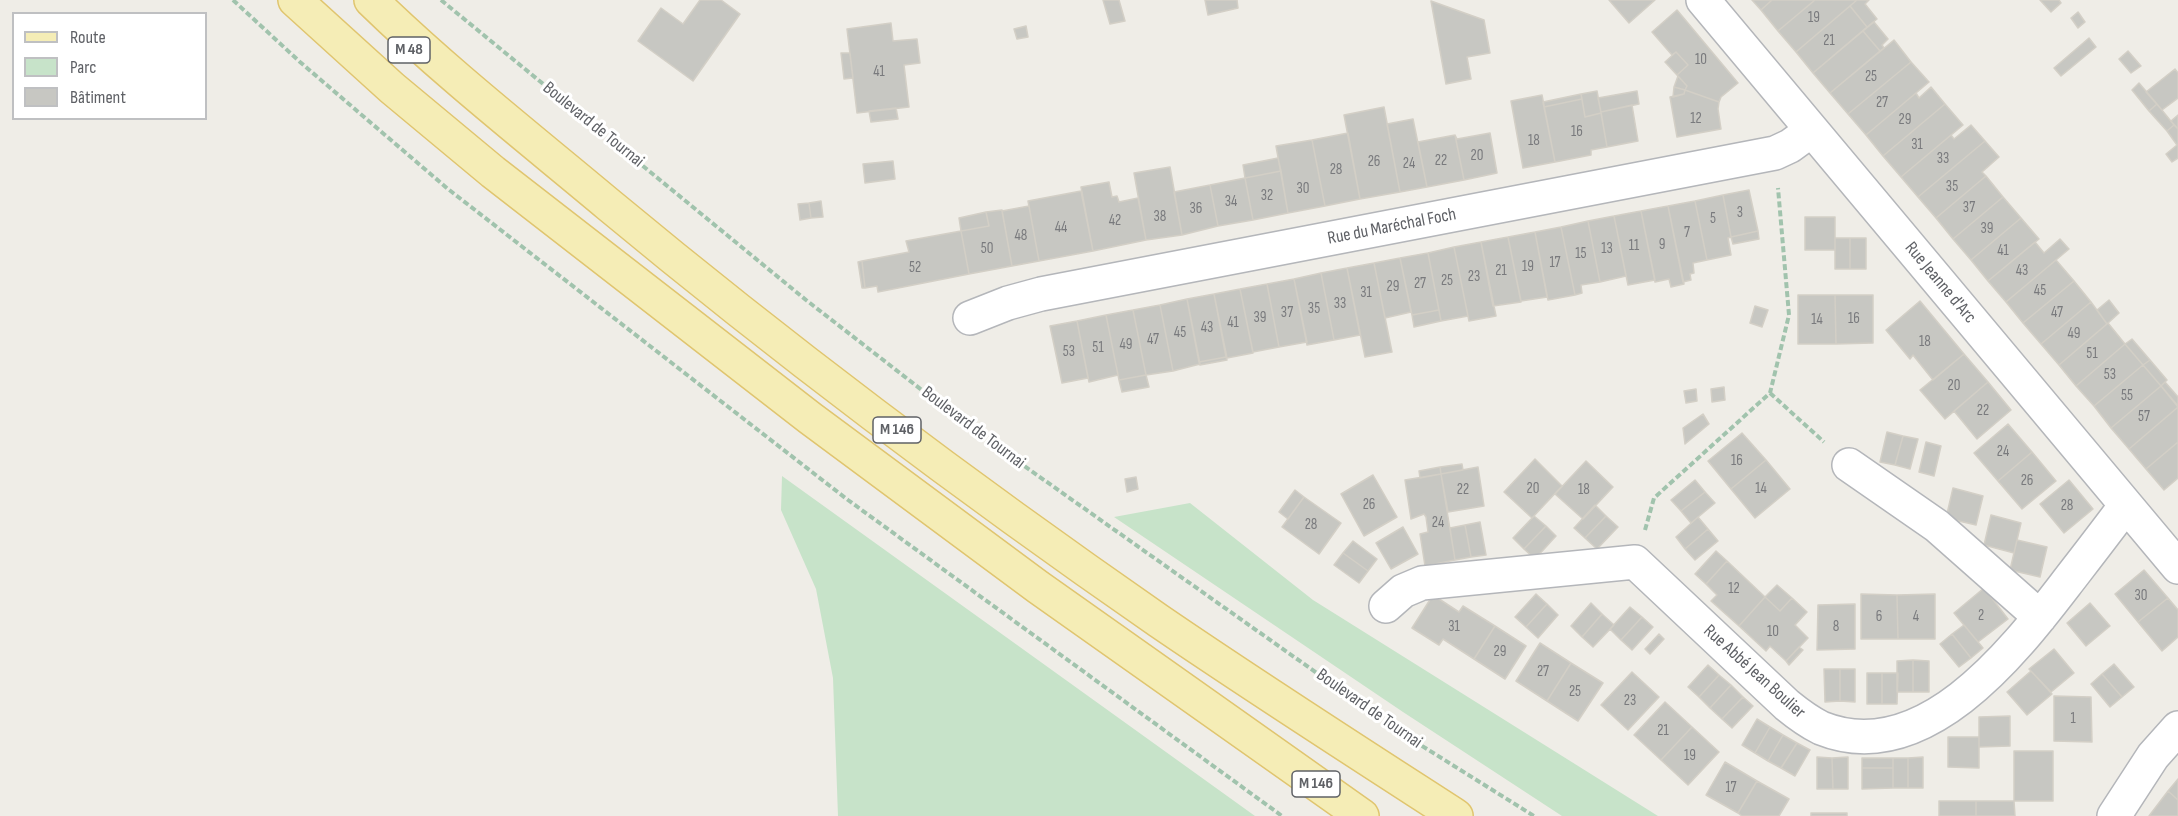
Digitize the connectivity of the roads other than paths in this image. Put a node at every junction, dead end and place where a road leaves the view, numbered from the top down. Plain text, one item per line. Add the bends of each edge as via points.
1 (295, 0) edge
2 (349, 0) edge
3 (371, 0) edge
4 (1702, 0) edge
5 (475, 93) junction
6 (1812, 130) junction
7 (969, 318) dead end
8 (1849, 465) road end
9 (2126, 505) junction
10 (2178, 567) edge
11 (1386, 606) dead end
12 (2040, 617) junction
13 (2178, 728) edge
14 (1270, 751) junction
15 (1362, 816) edge
16 (1378, 816) edge
17 (1456, 816) edge
18 (2114, 816) edge

1 - 14 main road, M 146 via 493,172 810,418 1038,587
2 - 5 main road, M 48 via 404,45
3 - 5 main road, M 146
4 - 6 street, Rue Jeanne d'Arc
5 - 17 main road, M 146 via 761,327 979,492 1187,640
6 - 7 street, Rue du Maréchal Foch via 1775,153 1041,294
6 - 9 street, Rue Jeanne d'Arc
8 - 12 street via 1937,526
9 - 10 street, Rue Jeanne d'Arc
9 - 12 street, Rue Abbé Jean Boulier
11 - 12 street, Rue Abbé Jean Boulier via 1403,591 1422,582 1635,562 1804,718 1841,734 1865,736 1916,725 1941,712 1994,670
13 - 18 street via 2153,756
14 - 15 main road, M 146
14 - 16 street

